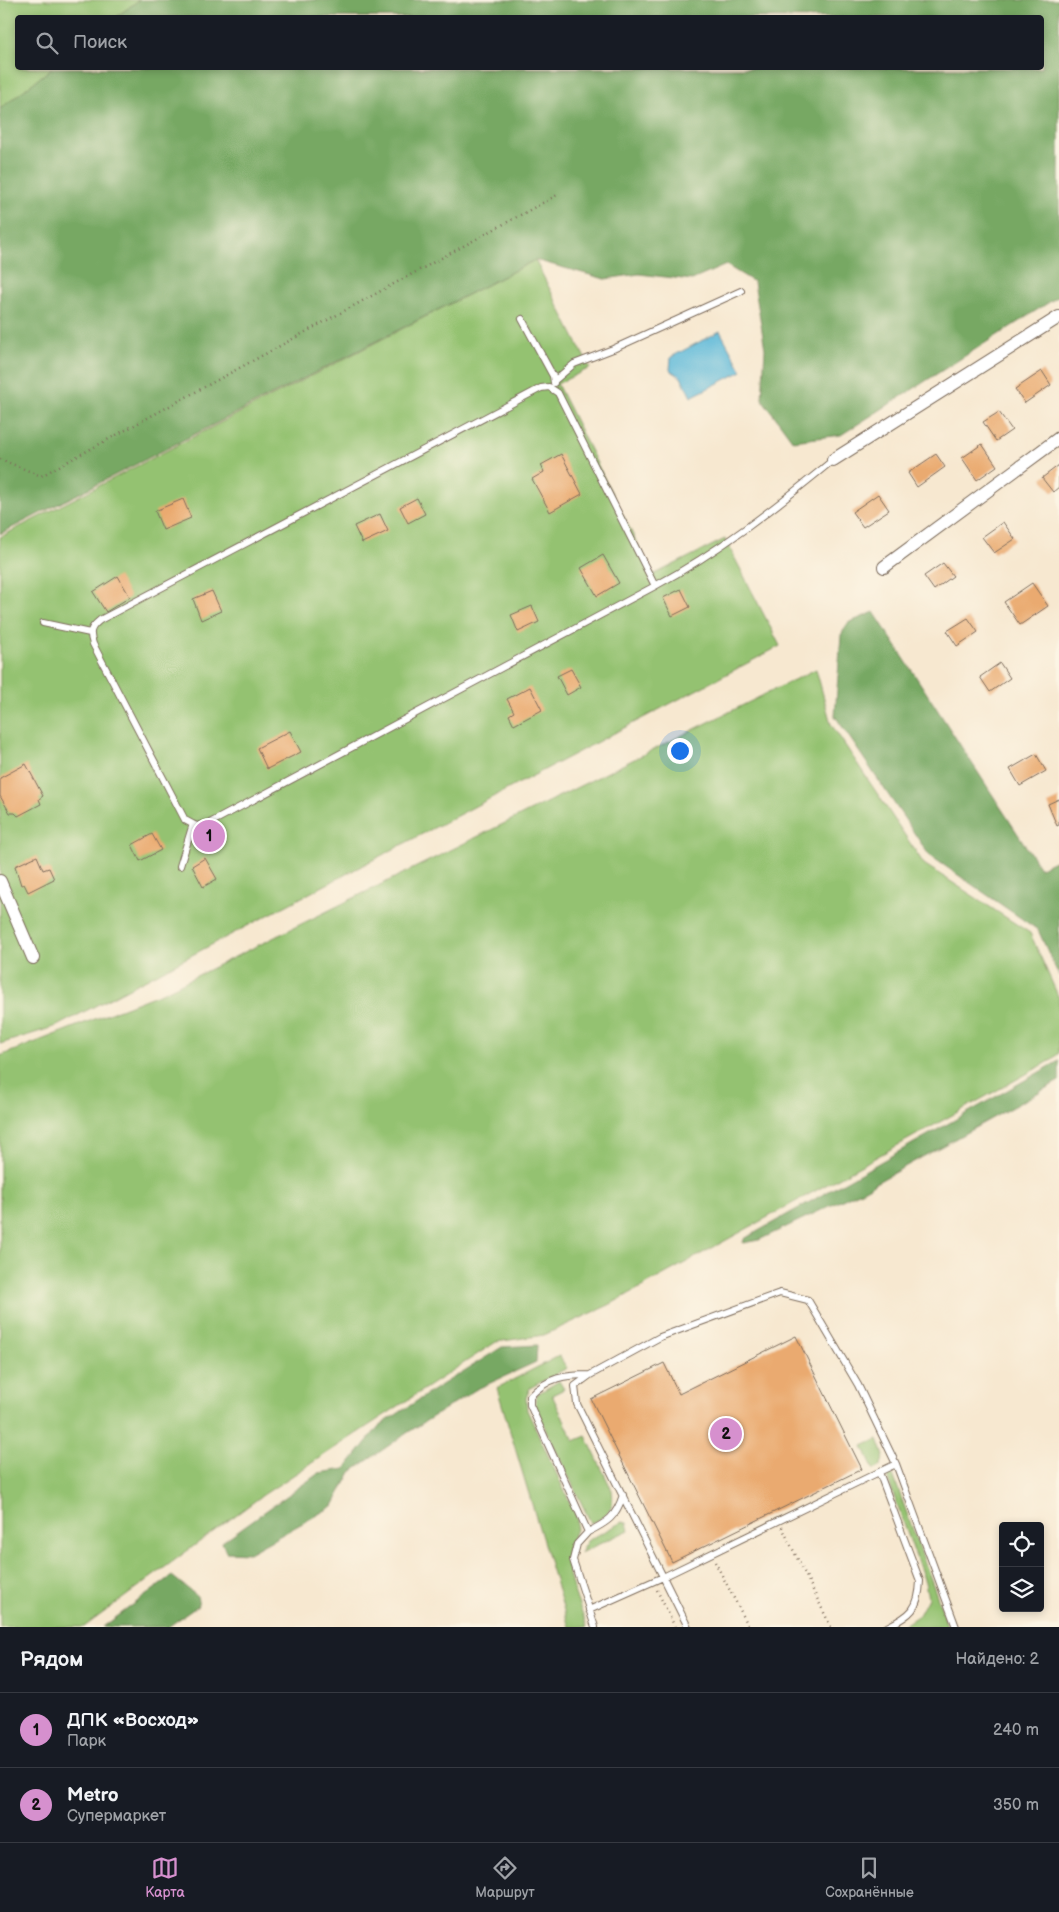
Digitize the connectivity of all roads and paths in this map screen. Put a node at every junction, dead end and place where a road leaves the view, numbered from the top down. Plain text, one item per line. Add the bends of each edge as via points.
1 (559, 194) dead end
2 (740, 291) dead end
3 (1059, 317) edge
4 (522, 319) dead end
5 (554, 385) junction
6 (1059, 438) edge
7 (0, 459) edge
8 (833, 460) joint
9 (884, 567) dead end
10 (655, 586) junction
11 (44, 623) dead end
12 (90, 632) junction
13 (193, 824) junction
14 (180, 866) dead end
15 (0, 881) edge
16 (34, 958) dead end
17 (590, 1375) junction
18 (896, 1464) junction
19 (879, 1472) junction
20 (623, 1496) junction
21 (779, 1520) junction
22 (588, 1532) junction
23 (711, 1554) junction
24 (663, 1577) junction
25 (589, 1610) junction
26 (595, 1627) edge
27 (688, 1627) edge
28 (749, 1627) edge
29 (831, 1627) edge
30 (887, 1627) edge
31 (956, 1627) edge

1 - 7 path via 41,476
2 - 5 lane via 574,364
3 - 8 street
4 - 5 lane
5 - 10 lane
5 - 12 lane via 541,388 100,620
6 - 9 street
8 - 10 lane via 736,537
10 - 13 lane via 208,824
11 - 12 lane
12 - 13 lane via 93,644 185,820
13 - 14 lane
15 - 16 street
17 - 18 lane via 660,1337 780,1293 808,1300 858,1385
17 - 20 lane via 574,1386 577,1404
17 - 22 lane via 562,1376 540,1386 530,1396 530,1405
18 - 19 lane
18 - 31 lane
19 - 21 lane
19 - 30 lane via 920,1582 920,1600 908,1616
20 - 22 lane via 618,1511 606,1523
20 - 24 lane
21 - 23 lane
21 - 29 path
22 - 25 lane via 577,1544 573,1560
23 - 24 lane
23 - 28 path
24 - 25 lane
24 - 27 lane
25 - 26 lane

